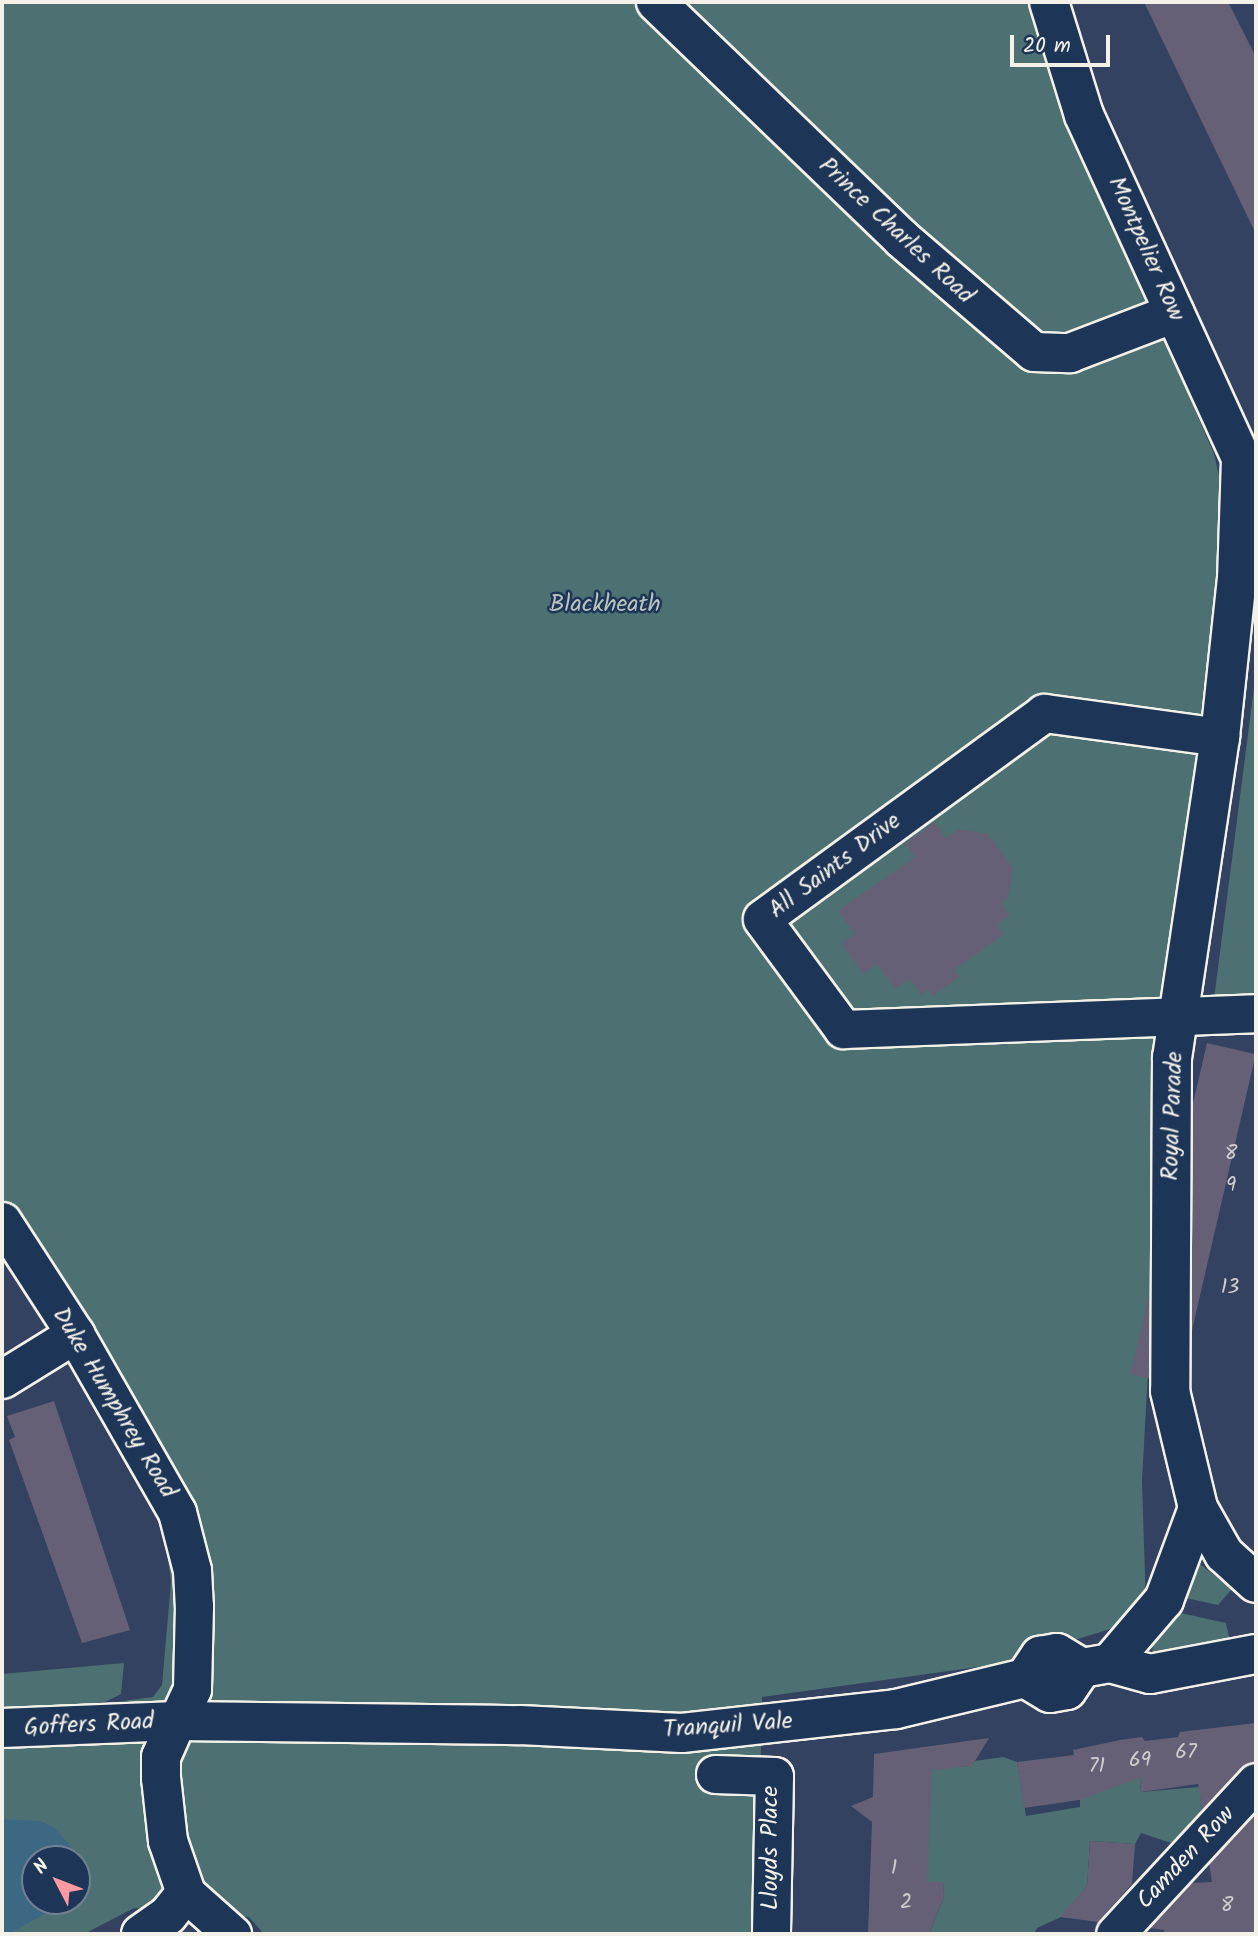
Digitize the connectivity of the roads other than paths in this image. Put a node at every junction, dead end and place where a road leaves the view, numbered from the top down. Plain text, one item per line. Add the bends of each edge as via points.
1 (656, 2) edge
2 (1049, 2) edge
3 (1175, 313) junction
4 (1249, 476) edge
5 (1220, 737) junction
6 (1256, 1013) edge
7 (1181, 1016) junction
8 (2, 1221) edge
9 (75, 1334) junction
10 (2, 1380) edge
11 (1198, 1508) junction
12 (1256, 1583) edge
13 (1256, 1654) edge
14 (1096, 1666) junction
15 (177, 1721) junction
16 (2, 1728) edge
17 (715, 1774) dead end
18 (1256, 1782) edge
19 (186, 1893) junction
20 (141, 1934) edge
21 (232, 1934) edge
22 (771, 1934) edge
23 (1115, 1934) edge

1 - 3 street, Prince Charles Road via 901,238 1034,352 1070,353
2 - 3 street, Montpelier Row via 1084,115
3 - 4 street, Montpelier Row
4 - 5 street, Royal Parade
5 - 7 street, Royal Parade
5 - 7 street, All Saints Drive via 1044,713 762,919 843,1029
6 - 7 street
7 - 11 street, Royal Parade via 1172,1057 1170,1391
8 - 9 street, Duke Humphrey Road
9 - 10 street
9 - 15 street, Duke Humphrey Road via 161,1478 186,1540 194,1606 192,1689
11 - 12 street via 1224,1554
11 - 14 street via 1164,1600
13 - 14 street via 1150,1674
14 - 15 street, Tranquil Vale via 1057,1653 1040,1656 1025,1678 896,1709 682,1733 520,1725
15 - 16 street, Goffers Road
15 - 19 street via 161,1757 161,1778 169,1841
17 - 22 street, Lloyds Place via 774,1776
18 - 23 street, Camden Row
19 - 20 street
19 - 21 street

